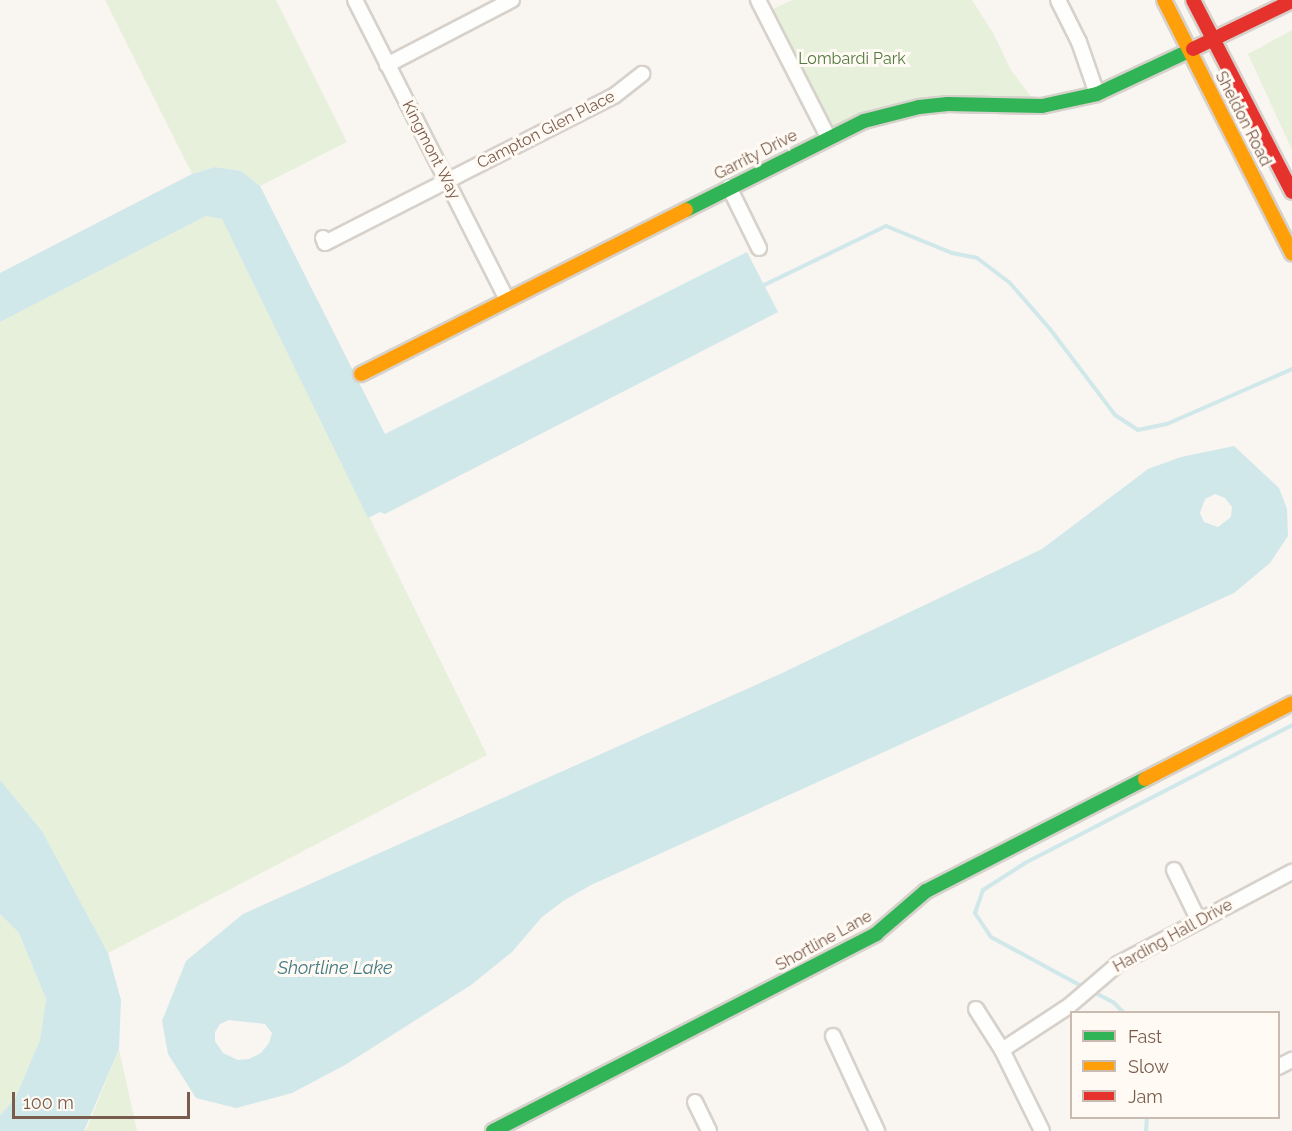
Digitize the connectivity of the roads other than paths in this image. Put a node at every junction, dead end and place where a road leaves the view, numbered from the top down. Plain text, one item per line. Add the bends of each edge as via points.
1 (355, 0) edge
2 (512, 0) edge
3 (758, 0) edge
4 (1058, 0) edge
5 (1164, 0) edge
6 (1193, 0) edge
7 (1292, 1) edge
8 (1212, 39) junction
9 (1189, 50) junction
10 (387, 65) junction
11 (642, 74) dead end
12 (1097, 94) junction
13 (828, 137) junction
14 (446, 181) junction
15 (729, 187) junction
16 (1292, 192) edge
17 (323, 238) dead end
18 (759, 248) dead end
19 (1292, 253) edge
20 (507, 300) junction
21 (361, 374) dead end
22 (1292, 703) edge
23 (1174, 870) dead end
24 (1292, 872) edge
25 (1199, 921) junction
26 (976, 1009) dead end
27 (833, 1036) dead end
28 (1002, 1050) junction
29 (695, 1102) dead end
30 (492, 1131) edge
31 (709, 1131) edge
32 (877, 1131) edge
33 (1042, 1131) edge

1 - 10 street, Kingmont Way
2 - 10 street
3 - 13 street
4 - 12 street via 1079,42
5 - 9 street, Sheldon Road
6 - 8 street, Sheldon Road
7 - 8 street, Garrity Drive
8 - 9 street, Garrity Drive
8 - 16 street, Sheldon Road
9 - 12 street, Garrity Drive
9 - 19 street, Sheldon Road
10 - 14 street, Kingmont Way
11 - 14 street, Campton Glen Place via 614,96
12 - 13 street, Garrity Drive via 1042,106 919,107 864,120
13 - 15 street, Garrity Drive
14 - 17 street, Campton Glen Place via 325,243
14 - 20 street, Kingmont Way
15 - 18 street
15 - 20 street, Garrity Drive
20 - 21 street, Garrity Drive
22 - 30 street, Shortline Lane via 926,891 876,934
23 - 25 street
24 - 25 street, Harding Hall Drive
25 - 28 street, Harding Hall Drive via 1118,964 1046,1022
26 - 28 street
27 - 32 street
28 - 33 street
29 - 31 street

